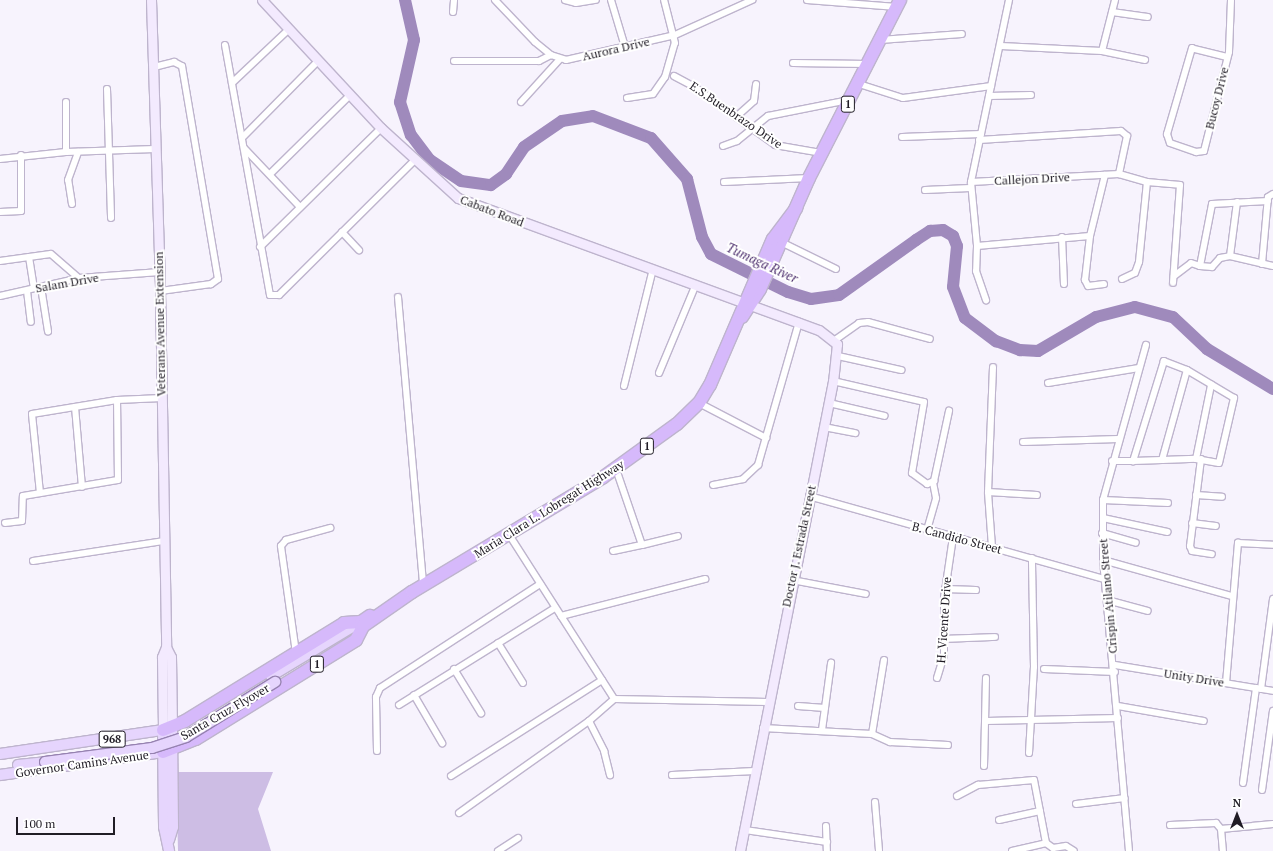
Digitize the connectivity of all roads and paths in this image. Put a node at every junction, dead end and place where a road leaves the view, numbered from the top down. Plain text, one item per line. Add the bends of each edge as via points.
1 (151, 0) edge
2 (262, 0) edge
3 (454, 0) edge
4 (565, 0) edge
5 (596, 0) edge
6 (611, 0) edge
7 (664, 0) edge
8 (752, 0) edge
9 (807, 0) edge
10 (813, 0) edge
11 (1009, 0) edge
12 (1115, 0) edge
13 (1230, 0) edge
14 (497, 1) edge
15 (898, 3) edge
16 (453, 12) dead end
17 (1112, 12) junction
18 (1148, 17) dead end
19 (288, 30) junction
20 (962, 34) dead end
21 (675, 35) junction
22 (880, 40) junction
23 (225, 45) dead end
24 (1001, 46) junction
25 (625, 47) junction
26 (1102, 51) junction
27 (551, 56) junction
28 (1227, 57) junction
29 (560, 59) junction
30 (1145, 60) dead end
31 (454, 61) dead end
32 (317, 62) junction
33 (793, 63) dead end
34 (868, 64) junction
35 (154, 67) junction
36 (674, 76) dead end
37 (232, 83) junction
38 (756, 84) dead end
39 (859, 84) junction
40 (991, 86) junction
41 (107, 89) dead end
42 (350, 95) junction
43 (1031, 95) dead end
44 (989, 96) junction
45 (627, 98) dead end
46 (850, 100) junction
47 (66, 102) dead end
48 (521, 102) dead end
49 (736, 117) junction
50 (751, 127) junction
51 (381, 128) junction
52 (902, 136) dead end
53 (980, 137) junction
54 (242, 138) junction
55 (723, 146) dead end
56 (244, 148) junction
57 (155, 149) junction
58 (108, 151) junction
59 (66, 152) junction
60 (78, 152) junction
61 (822, 153) junction
62 (21, 156) junction
63 (0, 159) edge
64 (414, 160) junction
65 (270, 174) junction
66 (1119, 174) junction
67 (1105, 175) junction
68 (809, 178) junction
69 (724, 182) dead end
70 (1147, 182) junction
71 (970, 185) junction
72 (925, 190) dead end
73 (1273, 194) edge
74 (1268, 200) junction
75 (1237, 202) junction
76 (72, 204) dead end
77 (300, 207) junction
78 (796, 208) junction
79 (0, 212) edge
80 (111, 218) dead end
81 (342, 232) junction
82 (1090, 236) junction
83 (1062, 238) junction
84 (783, 243) junction
85 (978, 246) junction
86 (260, 247) junction
87 (359, 250) dead end
88 (1230, 256) junction
89 (29, 257) junction
90 (0, 261) edge
91 (768, 261) junction
92 (1262, 264) junction
93 (1200, 266) junction
94 (1273, 266) edge
95 (653, 269) junction
96 (836, 269) dead end
97 (160, 272) junction
98 (1174, 276) junction
99 (79, 278) junction
100 (1122, 279) dead end
101 (1173, 283) dead end
102 (696, 284) junction
103 (1064, 284) dead end
104 (1104, 284) dead end
105 (41, 287) junction
106 (34, 288) junction
107 (160, 291) junction
108 (27, 292) junction
109 (0, 296) edge
110 (398, 297) dead end
111 (986, 300) dead end
112 (748, 304) junction
113 (31, 322) dead end
114 (799, 322) junction
115 (48, 331) dead end
116 (930, 339) dead end
117 (835, 340) junction
118 (1146, 345) dead end
119 (838, 356) junction
120 (993, 367) dead end
121 (1139, 368) junction
122 (901, 370) dead end
123 (1187, 370) junction
124 (659, 373) dead end
125 (833, 381) junction
126 (1048, 383) dead end
127 (1211, 385) junction
128 (624, 386) dead end
129 (162, 398) junction
130 (116, 400) junction
131 (699, 403) junction
132 (829, 403) junction
133 (75, 407) junction
134 (950, 411) dead end
135 (885, 416) dead end
136 (824, 427) junction
137 (855, 433) dead end
138 (766, 438) junction
139 (1118, 439) junction
140 (1023, 442) dead end
141 (1198, 459) junction
142 (1162, 460) junction
143 (1112, 461) junction
144 (1133, 461) junction
145 (616, 469) junction
146 (932, 483) junction
147 (713, 485) dead end
148 (82, 487) junction
149 (988, 492) junction
150 (40, 493) junction
151 (1196, 495) junction
152 (810, 496) junction
153 (1037, 496) dead end
154 (1222, 497) dead end
155 (1103, 500) junction
156 (1168, 503) dead end
157 (1103, 518) junction
158 (5, 523) dead end
159 (1192, 523) junction
160 (1216, 526) dead end
161 (330, 528) dead end
162 (927, 530) junction
163 (1168, 532) dead end
164 (508, 533) junction
165 (1102, 533) junction
166 (678, 536) dead end
167 (953, 537) junction
168 (164, 541) junction
169 (1136, 543) dead end
170 (642, 545) junction
171 (1273, 545) edge
172 (992, 547) junction
173 (613, 551) dead end
174 (1212, 554) dead end
175 (1032, 558) junction
176 (1103, 560) junction
177 (33, 561) dead end
178 (705, 579) dead end
179 (1105, 579) junction
180 (792, 580) junction
181 (540, 584) junction
182 (418, 589) junction
183 (945, 589) junction
184 (976, 590) dead end
185 (866, 594) dead end
186 (1232, 596) junction
187 (1273, 599) edge
188 (1107, 600) junction
189 (555, 608) junction
190 (1148, 611) dead end
191 (561, 616) junction
192 (362, 624) junction
193 (995, 637) dead end
194 (945, 639) junction
195 (498, 643) junction
196 (296, 653) junction
197 (884, 660) dead end
198 (831, 663) dead end
199 (1115, 665) junction
200 (454, 669) junction
201 (1044, 669) dead end
202 (1115, 672) junction
203 (937, 678) dead end
204 (986, 678) dead end
205 (253, 680) junction
206 (602, 680) junction
207 (523, 683) dead end
208 (1226, 683) junction
209 (1258, 688) junction
210 (1273, 691) edge
211 (414, 695) junction
212 (264, 697) junction
213 (223, 698) junction
214 (614, 699) junction
215 (768, 702) junction
216 (399, 705) dead end
217 (798, 706) dead end
218 (1118, 706) junction
219 (825, 708) junction
220 (1273, 711) edge
221 (481, 713) dead end
222 (234, 715) junction
223 (194, 716) junction
224 (1118, 718) junction
225 (1031, 720) junction
226 (590, 721) junction
227 (986, 721) junction
228 (1204, 721) dead end
229 (763, 728) junction
230 (167, 729) junction
231 (822, 730) junction
232 (205, 734) junction
233 (872, 734) junction
234 (132, 736) junction
235 (96, 741) junction
236 (442, 743) dead end
237 (948, 744) dead end
238 (61, 746) junction
239 (168, 751) junction
240 (377, 751) dead end
241 (1029, 753) dead end
242 (0, 754) edge
243 (135, 757) junction
244 (44, 758) junction
245 (0, 761) edge
246 (99, 762) junction
247 (64, 766) junction
248 (984, 766) dead end
249 (0, 768) edge
250 (755, 771) junction
251 (0, 774) edge
252 (610, 775) dead end
253 (672, 775) dead end
254 (451, 776) dead end
255 (1243, 784) dead end
256 (1262, 790) dead end
257 (957, 796) dead end
258 (1125, 798) junction
259 (875, 802) dead end
260 (1076, 804) dead end
261 (1040, 811) junction
262 (459, 813) dead end
263 (999, 820) dead end
264 (1273, 824) edge
265 (1170, 825) dead end
266 (826, 826) dead end
267 (1221, 829) junction
268 (745, 830) junction
269 (518, 838) dead end
270 (826, 842) junction
271 (1046, 843) junction
272 (169, 851) edge
273 (498, 851) edge
274 (740, 851) edge
275 (827, 851) edge
276 (879, 851) edge
277 (1012, 851) edge
278 (1074, 851) edge
279 (1129, 851) edge
280 (1223, 851) edge

1 - 35 street, Veterans Avenue Extension
2 - 19 street, Cabato Road
3 - 16 street
4 - 5 street
6 - 25 street
7 - 21 street
8 - 21 street, Aurora Drive
9 - 10 street
10 - 15 street
11 - 24 street
12 - 17 street
13 - 28 street, Bucoy Drive
14 - 27 street, Aurora Drive
15 - 22 highway, Maria Clara L. Lobregat Highway / 1
17 - 18 street
17 - 26 street
19 - 32 street, Cabato Road
19 - 37 street
20 - 22 street
21 - 25 street, Aurora Drive
21 - 45 street via 672,56 659,90 649,96
22 - 34 highway, Maria Clara L. Lobregat Highway / 1
23 - 37 street
24 - 26 street
24 - 40 street
25 - 29 street, Aurora Drive
26 - 30 street
27 - 29 street, Aurora Drive
27 - 31 street via 539,61
28 - 28 street, Bucoy Drive via 1204,151 1196,152 1176,146 1168,140 1168,134 1192,48
29 - 48 street
32 - 42 street, Cabato Road
32 - 54 street
33 - 34 street
34 - 39 highway, Maria Clara L. Lobregat Highway / 1
35 - 57 street, Veterans Avenue Extension
35 - 107 street via 174,62 182,66 218,279 212,284
36 - 49 street, E.S.Buenbrazo Drive via 693,86
37 - 54 street
38 - 49 street via 754,101
39 - 40 street via 903,98
39 - 46 highway, Maria Clara L. Lobregat Highway / 1
40 - 44 street
41 - 58 street
42 - 51 street, Cabato Road
42 - 65 street
43 - 44 street
44 - 53 street
46 - 50 street via 768,116
46 - 61 highway, Maria Clara L. Lobregat Highway / 1
47 - 59 street
49 - 50 street, E.S.Buenbrazo Drive
50 - 55 street via 737,142
50 - 61 street, E.S.Buenbrazo Drive via 783,148
51 - 64 street, Cabato Road
51 - 77 street
52 - 53 street
53 - 66 street via 1121,131 1127,136
53 - 71 street
54 - 56 street
56 - 65 street
56 - 86 street
57 - 58 street
57 - 97 street, Veterans Avenue Extension
58 - 60 street
58 - 80 street
59 - 60 street
59 - 62 street
60 - 76 street via 69,176
61 - 68 highway, Maria Clara L. Lobregat Highway / 1
62 - 63 street
62 - 79 street via 21,211
64 - 81 street
64 - 95 street, Cabato Road via 458,198
65 - 77 street
66 - 67 street, Callejon Drive
66 - 70 street, Callejon Drive
67 - 71 street, Callejon Drive
67 - 82 street
68 - 69 street
68 - 78 highway, Maria Clara L. Lobregat Highway / 1
70 - 98 street, Callejon Drive via 1181,187
70 - 100 street via 1139,262 1134,273
71 - 72 street, Callejon Drive
71 - 85 street
73 - 74 street
74 - 75 street
74 - 92 street
75 - 88 street
75 - 93 street via 1219,201 1211,206
77 - 86 street
78 - 84 highway, Maria Clara L. Lobregat Highway / 1
78 - 91 highway, Maria Clara L. Lobregat Highway / 1 via 773,239
81 - 86 street via 277,296 268,293
81 - 87 street
82 - 83 street
82 - 104 street via 1085,284
83 - 85 street
83 - 103 street
84 - 91 highway, Maria Clara L. Lobregat Highway / 1
84 - 96 street
85 - 111 street via 976,271
88 - 92 street
88 - 93 street via 1223,256 1212,267
89 - 90 street
89 - 99 street via 54,254
89 - 106 street
91 - 112 highway, Maria Clara L. Lobregat Highway / 1
92 - 94 street
93 - 98 street via 1191,263
95 - 102 street, Cabato Road
95 - 128 street
97 - 99 street, Salam Drive
97 - 107 street, Veterans Avenue Extension
98 - 101 street, Callejon Drive
99 - 105 street, Salam Drive
102 - 112 street, Cabato Road
102 - 124 street
105 - 106 street, Salam Drive
105 - 115 street
106 - 108 street, Salam Drive
107 - 129 street, Veterans Avenue Extension
108 - 109 street, Salam Drive
108 - 113 street
110 - 182 street
112 - 114 street
112 - 131 highway, Maria Clara L. Lobregat Highway / 1
114 - 117 street
114 - 138 street
116 - 117 street via 868,322 859,323
117 - 119 street, Doctor J. Estrada Street
118 - 121 street, Crispin Atilano Street
119 - 122 street
119 - 125 street, Doctor J. Estrada Street
120 - 149 street
121 - 126 street
121 - 139 street, Crispin Atilano Street
123 - 127 street
123 - 142 street
123 - 144 street via 1166,361 1162,364
125 - 132 street, Doctor J. Estrada Street
125 - 146 street via 924,402 912,473 922,482
127 - 141 street
127 - 141 street via 1232,396 1234,401 1221,462
129 - 130 street
129 - 168 street, Veterans Avenue Extension
130 - 133 street
130 - 148 street via 119,478
131 - 138 street
131 - 145 highway, Maria Clara L. Lobregat Highway / 1 via 665,433
132 - 135 street
132 - 136 street, Doctor J. Estrada Street
133 - 148 street
133 - 150 street via 32,414
134 - 146 street
136 - 137 street
136 - 152 street, Doctor J. Estrada Street
138 - 147 street via 758,465 750,475
139 - 140 street
139 - 143 street, Crispin Atilano Street
141 - 142 street
141 - 151 street
142 - 144 street
143 - 144 street
143 - 155 street, Crispin Atilano Street
145 - 164 highway, Maria Clara L. Lobregat Highway / 1
145 - 170 street
146 - 162 street via 936,498
148 - 150 street
149 - 153 street
149 - 172 street
150 - 158 street via 22,496 22,520
151 - 154 street
151 - 159 street
152 - 162 street, B. Candido Street
152 - 180 street, Doctor J. Estrada Street
155 - 156 street
155 - 157 street, Crispin Atilano Street
157 - 163 street
157 - 165 street, Crispin Atilano Street
159 - 160 street
159 - 174 street via 1190,549
161 - 196 street via 286,540 281,546
162 - 167 street, B. Candido Street
164 - 181 street
164 - 182 highway, Maria Clara L. Lobregat Highway / 1
165 - 169 street
165 - 176 street, Crispin Atilano Street
166 - 170 street
167 - 172 street, B. Candido Street
167 - 183 street, H. Vicente Drive
168 - 177 street
168 - 230 street, Veterans Avenue Extension via 166,647 171,657
170 - 173 street
171 - 186 street via 1238,543
172 - 175 street, B. Candido Street
175 - 179 street, B. Candido Street
175 - 225 street
176 - 179 street, Crispin Atilano Street
176 - 186 street
178 - 191 street
179 - 188 street, Crispin Atilano Street
180 - 185 street
180 - 215 street, Doctor J. Estrada Street
181 - 189 street
181 - 240 street via 380,688 376,697
182 - 192 highway, Maria Clara L. Lobregat Highway
183 - 184 street
183 - 194 street, H. Vicente Drive
186 - 208 street
187 - 209 street
188 - 190 street
188 - 199 street, Crispin Atilano Street
189 - 191 street
189 - 195 street
191 - 206 street
192 - 196 highway, Maria Clara L. Lobregat Highway / 1 via 344,623
192 - 212 highway, Maria Clara L. Lobregat Highway / 1 via 356,640
192 - 244 main road, Santa Cruz Flyover, bridge via 186,737 152,748
193 - 194 street
194 - 203 street, H. Vicente Drive
195 - 200 street
195 - 207 street
196 - 205 highway, Maria Clara L. Lobregat Highway / 1
197 - 233 street
198 - 219 street
199 - 202 street, Crispin Atilano Street
199 - 208 street, Unity Drive
200 - 211 street
200 - 221 street
201 - 202 street
202 - 218 street, Crispin Atilano Street
204 - 227 street
205 - 212 highway
205 - 213 highway, Maria Clara L. Lobregat Highway / 1
206 - 214 street
206 - 254 street
208 - 209 street, Unity Drive
209 - 210 street, Unity Drive
209 - 255 street
211 - 216 street
211 - 236 street
212 - 222 highway, Maria Clara L. Lobregat Highway / 1
213 - 222 highway
213 - 223 highway, Maria Clara L. Lobregat Highway / 1
214 - 215 street
214 - 226 street
215 - 229 street, Doctor J. Estrada Street
217 - 219 street
218 - 224 street, Crispin Atilano Street
218 - 228 street
219 - 231 street
220 - 256 street
222 - 232 highway, Maria Clara L. Lobregat Highway / 1
223 - 230 highway, Maria Clara L. Lobregat Highway / 1
223 - 232 highway
224 - 225 street
224 - 258 street, Crispin Atilano Street
225 - 227 street
225 - 241 street
226 - 252 street via 604,751
226 - 262 street
227 - 248 street
229 - 231 street
229 - 250 street, Doctor J. Estrada Street
230 - 234 main road, Governor Camins Avenue / 968
230 - 239 main road
231 - 233 street
232 - 239 highway, Maria Clara L. Lobregat Highway / 1
233 - 237 street via 890,742
234 - 235 main road, Governor Camins Avenue / 968
234 - 243 main road
235 - 238 main road, Governor Camins Avenue / 968
235 - 246 main road
238 - 242 main road, Governor Camins Avenue / 968
238 - 247 main road
239 - 243 main road, Governor Camins Avenue / 968
239 - 272 main road via 164,827 169,840
243 - 246 main road, Governor Camins Avenue / 968
244 - 245 main road, Santa Cruz Flyover
244 - 249 main road, Santa Cruz Flyover
246 - 247 main road, Governor Camins Avenue / 968
247 - 251 main road, Governor Camins Avenue / 968
250 - 253 street
250 - 268 street, Doctor J. Estrada Street
257 - 261 street via 978,785 1034,780
258 - 260 street
258 - 279 street, Crispin Atilano Street
259 - 276 street
261 - 263 street
261 - 271 street
264 - 267 street
265 - 267 street via 1213,823
266 - 270 street
267 - 280 street
268 - 270 street
268 - 274 street, Doctor J. Estrada Street
269 - 273 street
270 - 275 street
271 - 277 street
271 - 278 street via 1053,848 1066,846

